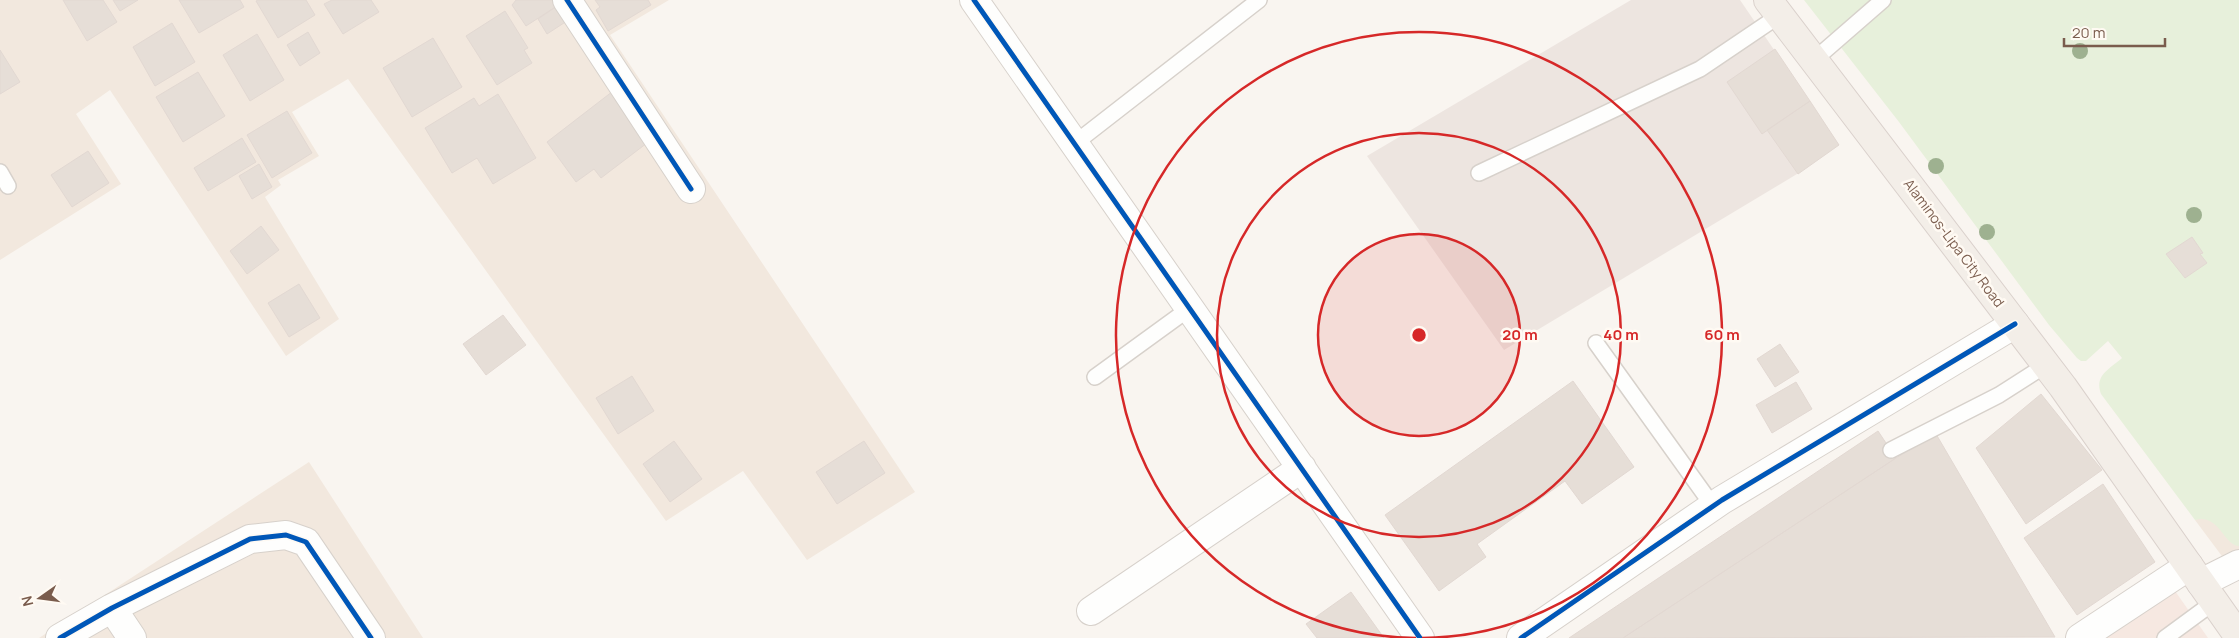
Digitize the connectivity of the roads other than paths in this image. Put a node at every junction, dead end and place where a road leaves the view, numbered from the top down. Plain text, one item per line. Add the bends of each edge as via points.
1 (567, 0) edge
2 (974, 0) edge
3 (1260, 0) edge
4 (1883, 0) edge
5 (1774, 8) edge
6 (1814, 60) junction
7 (1074, 144) junction
8 (0, 172) edge
9 (1479, 173) dead end
10 (8, 186) dead end
11 (691, 189) dead end
12 (1190, 308) junction
13 (2015, 324) junction
14 (1596, 343) dead end
15 (2046, 365) junction
16 (1095, 377) dead end
17 (1891, 450) dead end
18 (1302, 468) junction
19 (1713, 506) junction
20 (2239, 564) edge
21 (2202, 583) junction
22 (112, 608) junction
23 (1091, 611) dead end
24 (2239, 637) edge
25 (60, 638) edge
26 (132, 638) edge
27 (371, 638) edge
28 (1420, 638) edge
29 (1520, 638) edge
30 (2080, 638) edge
31 (2165, 638) edge

1 - 11 street
2 - 7 street
3 - 7 lane
4 - 6 lane
5 - 6 main road, Alaminos-Lipa City Road
5 - 9 lane via 1700,69
6 - 13 main road, Alaminos-Lipa City Road
7 - 12 street
8 - 10 lane
12 - 16 lane
12 - 18 street
13 - 15 main road, Alaminos-Lipa City Road
13 - 19 street
14 - 19 lane
15 - 17 lane via 1999,395
15 - 21 main road, Alaminos-Lipa City Road
18 - 23 street
18 - 28 street
19 - 29 street
20 - 21 street
21 - 24 main road, Alaminos-Lipa City Road
21 - 30 street
21 - 31 lane
22 - 25 street
22 - 26 street
22 - 27 street via 250,539 286,534 306,542

